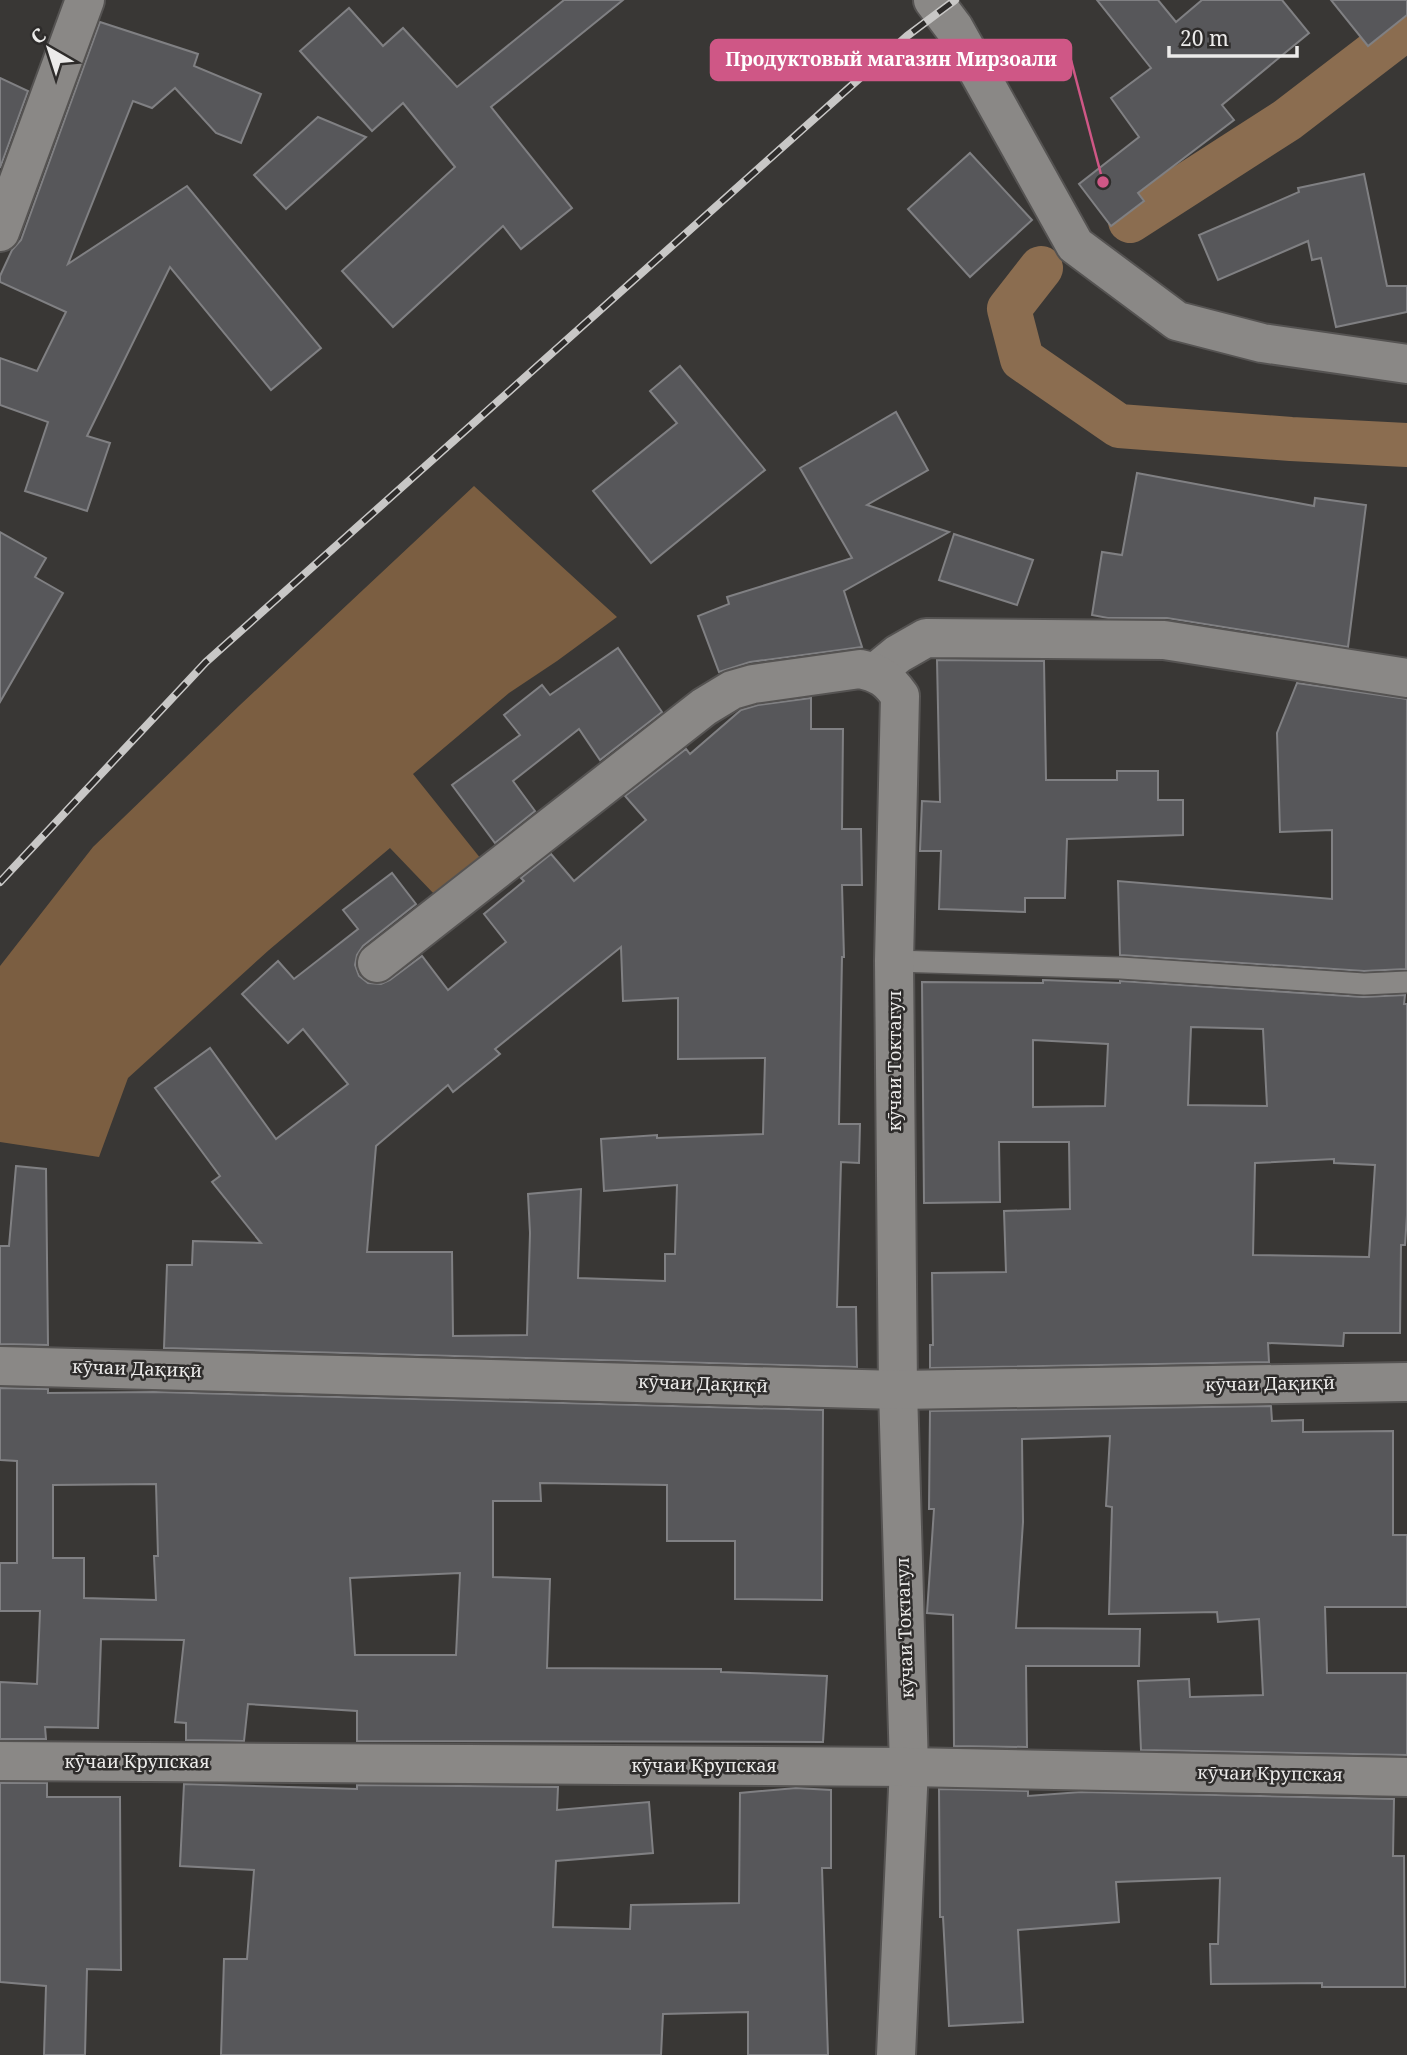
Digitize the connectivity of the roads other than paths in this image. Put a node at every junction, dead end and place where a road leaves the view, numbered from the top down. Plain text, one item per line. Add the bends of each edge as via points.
1 (85, 0) edge
2 (933, 0) edge
3 (0, 232) edge
4 (1407, 364) edge
5 (876, 672) junction
6 (1407, 678) edge
7 (894, 961) junction
8 (377, 963) dead end
9 (1407, 982) edge
10 (0, 1366) edge
11 (1407, 1382) edge
12 (898, 1390) junction
13 (0, 1760) edge
14 (909, 1767) junction
15 (1407, 1777) edge
16 (896, 2055) edge

1 - 3 street
2 - 4 street via 954,28 1075,245 1177,321 1262,343
5 - 6 street via 926,638 1164,639
5 - 7 street, кӯчаи Токтагул via 890,681 900,696
5 - 8 street via 860,669 732,690 676,728
7 - 9 lane via 1121,968 1364,984
7 - 12 street, кӯчаи Токтагул
10 - 12 street, кӯчаи Дақиқӣ
11 - 12 street, кӯчаи Дақиқӣ
12 - 14 street, кӯчаи Токтагул
13 - 14 street, кӯчаи Крупская
14 - 15 street, кӯчаи Крупская
14 - 16 street, кӯчаи Токтагул

